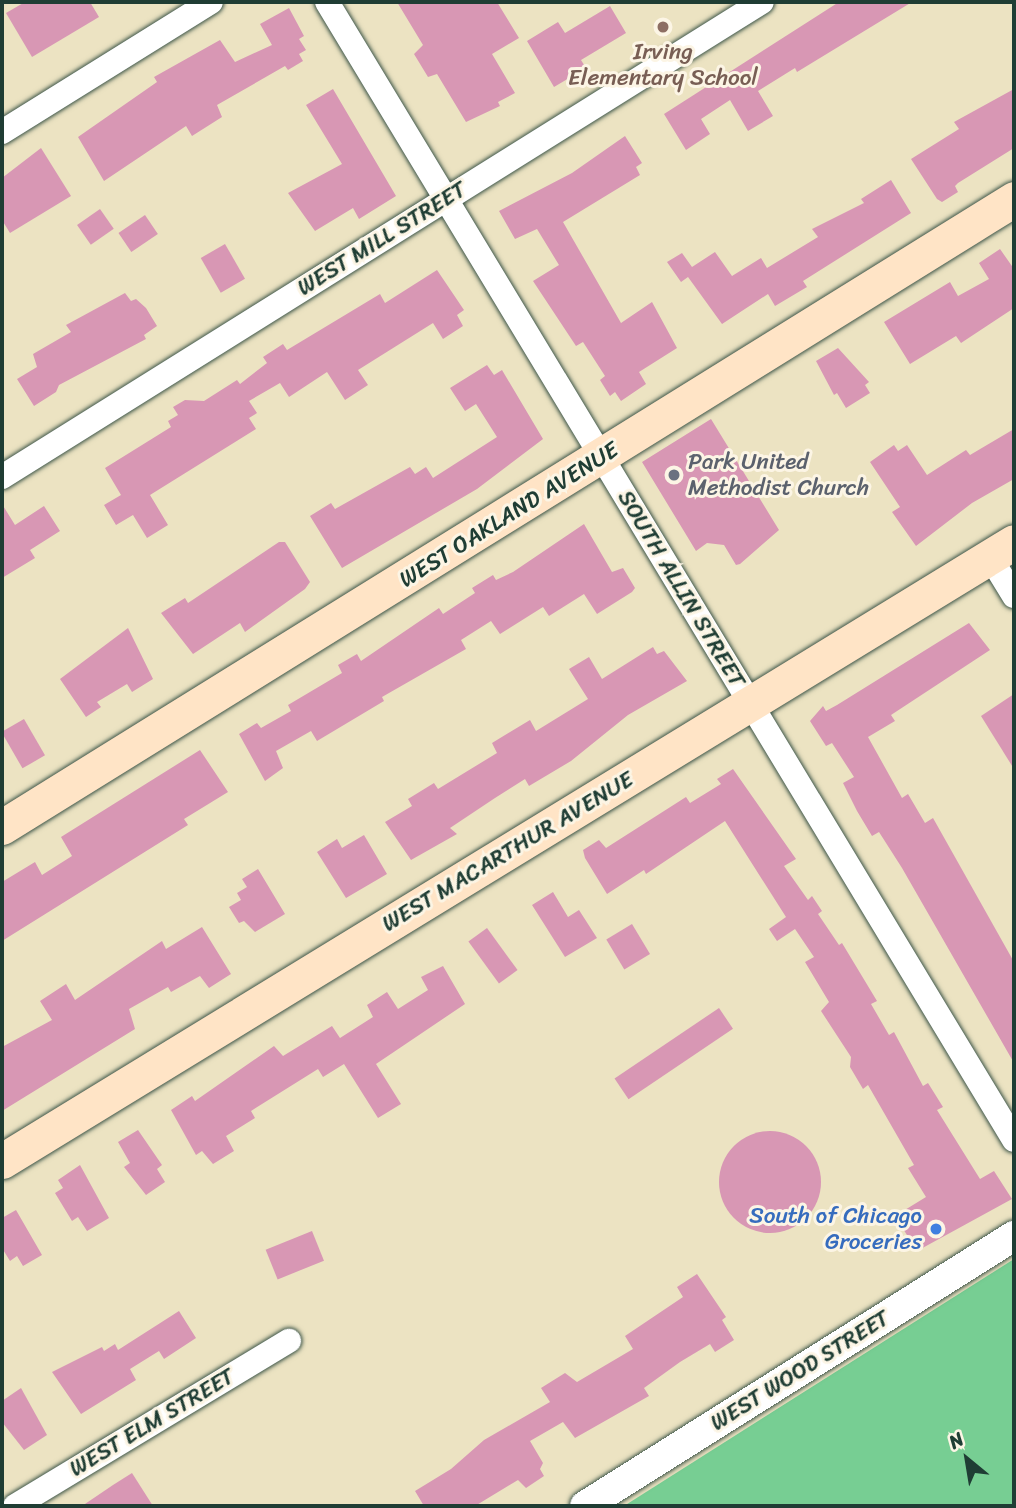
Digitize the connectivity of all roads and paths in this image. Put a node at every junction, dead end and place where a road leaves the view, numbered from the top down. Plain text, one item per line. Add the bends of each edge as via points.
1 (211, 2) edge
2 (327, 2) edge
3 (762, 2) edge
4 (2, 132) edge
5 (1014, 199) edge
6 (446, 200) junction
7 (601, 457) junction
8 (2, 477) edge
9 (1002, 549) edge
10 (1014, 596) edge
11 (750, 704) junction
12 (2, 827) edge
13 (1014, 1140) edge
14 (2, 1161) edge
15 (1014, 1236) edge
16 (289, 1341) dead end
17 (15, 1506) edge
18 (585, 1506) edge

1 - 4 street
2 - 6 street, SOUTH ALLIN STREET
3 - 6 street, WEST MILL STREET
5 - 7 main road, WEST OAKLAND AVENUE
6 - 7 street, SOUTH ALLIN STREET
6 - 8 street, WEST MILL STREET
7 - 11 street, SOUTH ALLIN STREET
7 - 12 main road, WEST OAKLAND AVENUE
9 - 10 street
9 - 11 main road, WEST MACARTHUR AVENUE
11 - 13 street, SOUTH ALLIN STREET
11 - 14 main road, WEST MACARTHUR AVENUE
15 - 18 street, WEST WOOD STREET
16 - 17 street, WEST ELM STREET

